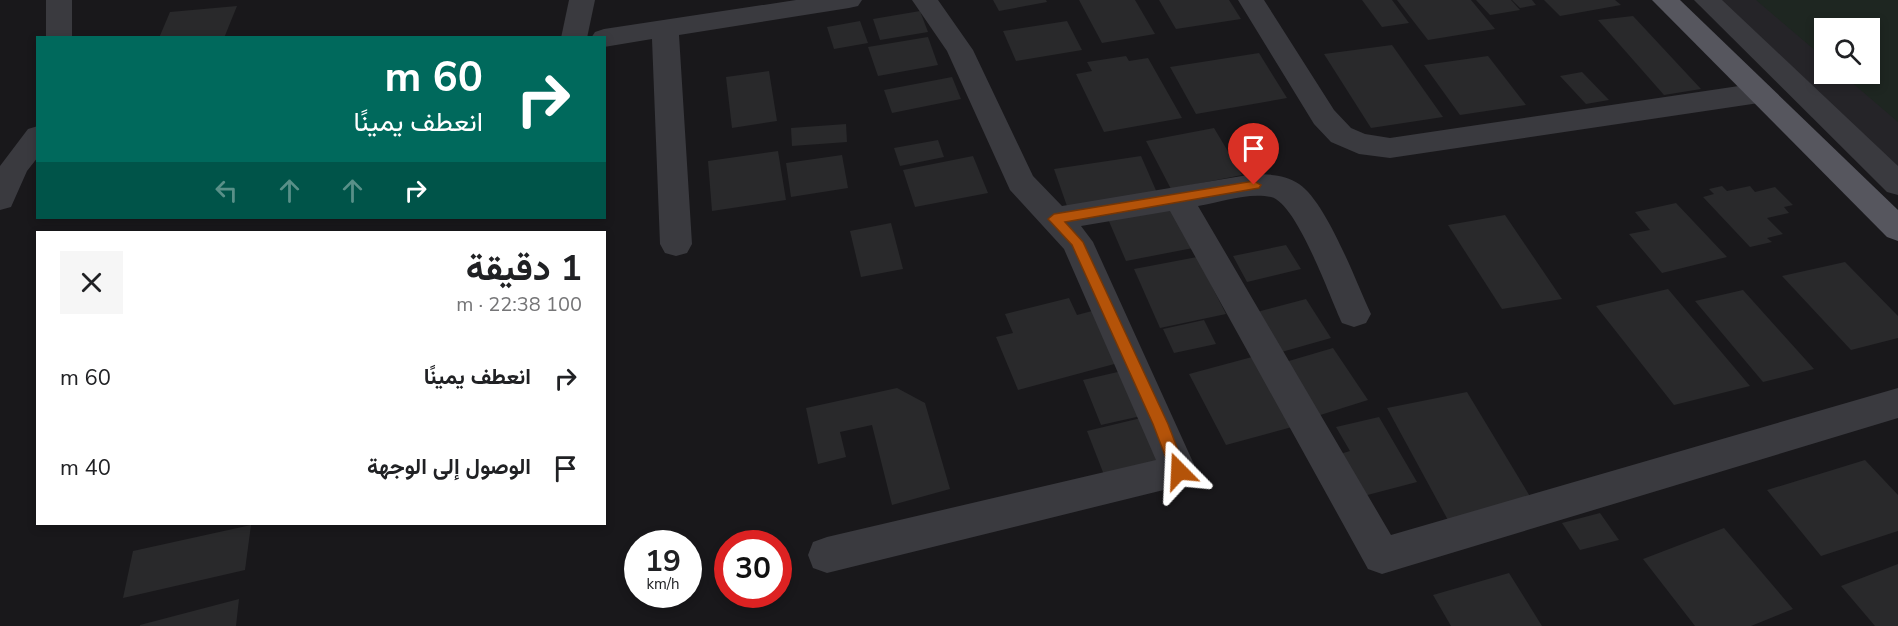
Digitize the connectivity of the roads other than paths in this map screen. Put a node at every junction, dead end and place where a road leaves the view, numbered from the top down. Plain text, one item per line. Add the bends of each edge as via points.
1 (58, 0) edge
2 (582, 0) edge
3 (849, 0) edge
4 (925, 0) edge
5 (1251, 0) edge
6 (1665, 0) edge
7 (1707, 0) edge
8 (803, 4) edge
9 (665, 30) junction
10 (58, 36) edge
11 (574, 36) edge
12 (606, 38) edge
13 (1760, 93) junction
14 (36, 139) edge
15 (1898, 184) edge
16 (1178, 198) junction
17 (0, 199) edge
18 (1054, 219) junction
19 (1898, 229) edge
20 (676, 244) dead end
21 (1354, 314) dead end
22 (1898, 403) edge
23 (827, 555) dead end

1 - 10 street
2 - 11 street
3 - 8 street
4 - 18 street via 960,50 1021,182
5 - 13 street via 1324,117 1341,135 1359,144 1390,148
6 - 13 main road
7 - 15 street
8 - 9 street
9 - 12 street
9 - 20 street
13 - 19 main road
14 - 17 street via 14,167
16 - 18 street
16 - 21 street via 1254,185 1276,185 1290,193 1299,202
16 - 22 street via 1382,556
18 - 23 street via 1077,242 1179,471

